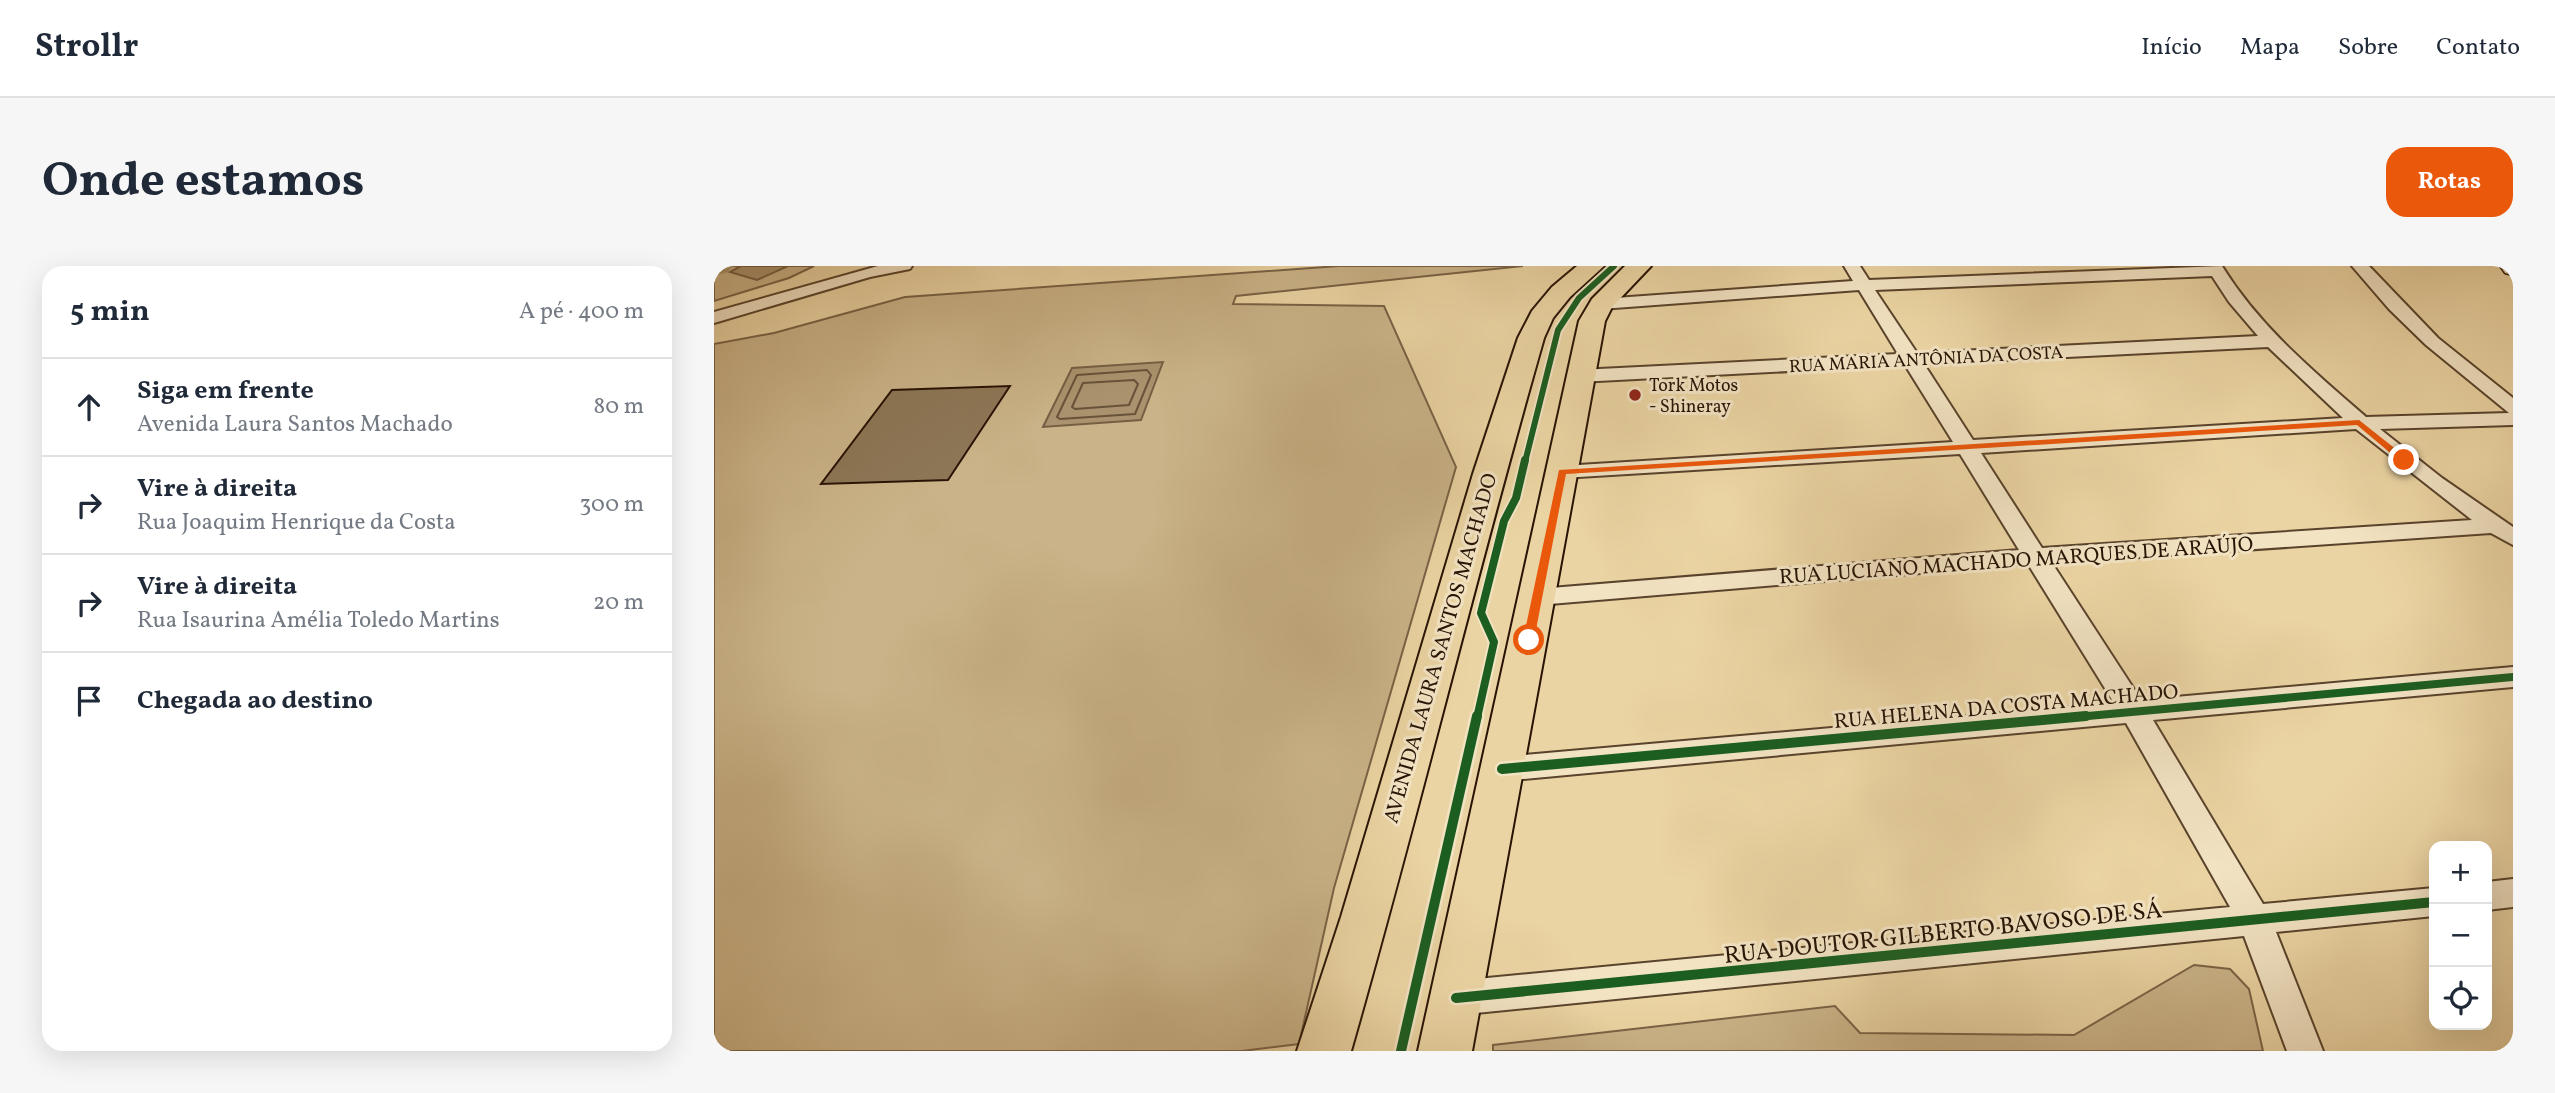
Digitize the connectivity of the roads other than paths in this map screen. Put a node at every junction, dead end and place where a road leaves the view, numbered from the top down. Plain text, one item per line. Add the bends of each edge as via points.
1 (904, 266) edge
2 (2360, 266) edge
3 (2216, 268) edge
4 (1858, 276) edge
5 (1613, 280) edge
6 (714, 317) edge
7 (2272, 341) junction
8 (1912, 360) junction
9 (1579, 376) junction
10 (2513, 408) edge
11 (2513, 419) edge
12 (2359, 423) junction
13 (1966, 446) junction
14 (1562, 472) junction
15 (2504, 532) edge
16 (2036, 556) junction
17 (1538, 597) junction
18 (2513, 677) edge
19 (2134, 712) junction
20 (1502, 769) junction
21 (2513, 893) edge
22 (2492, 895) edge
23 (2429, 903) edge
24 (2255, 921) junction
25 (1456, 998) junction
26 (1324, 1051) edge
27 (1445, 1051) edge
28 (2305, 1051) edge

1 - 6 street
2 - 10 street via 2424,336
3 - 4 street
3 - 7 street via 2234,300
4 - 5 street via 1684,297
4 - 8 street
5 - 9 main road via 1592,321
5 - 26 main road, AVENIDA LAURA SANTOS MACHADO via 1561,292 1541,316 1531,338
7 - 8 street, RUA MARIA ANTÔNIA DA COSTA
7 - 12 street
8 - 9 street, RUA MARIA ANTÔNIA DA COSTA
8 - 13 street
9 - 14 main road
11 - 12 street
12 - 13 street
12 - 15 street
13 - 14 street
13 - 16 street
14 - 17 main road
15 - 16 street, RUA LUCIANO MACHADO MARQUES DE ARAÚJO
16 - 17 street, RUA LUCIANO MACHADO MARQUES DE ARAÚJO
16 - 19 street
17 - 20 main road
18 - 19 street, RUA HELENA DA COSTA MACHADO
19 - 20 street, RUA HELENA DA COSTA MACHADO
19 - 24 street
20 - 25 main road
21 - 22 street
23 - 24 street, RUA DOUTOR GILBERTO BAVOSO DE SÁ
24 - 25 street, RUA DOUTOR GILBERTO BAVOSO DE SÁ
24 - 28 street
25 - 27 main road

